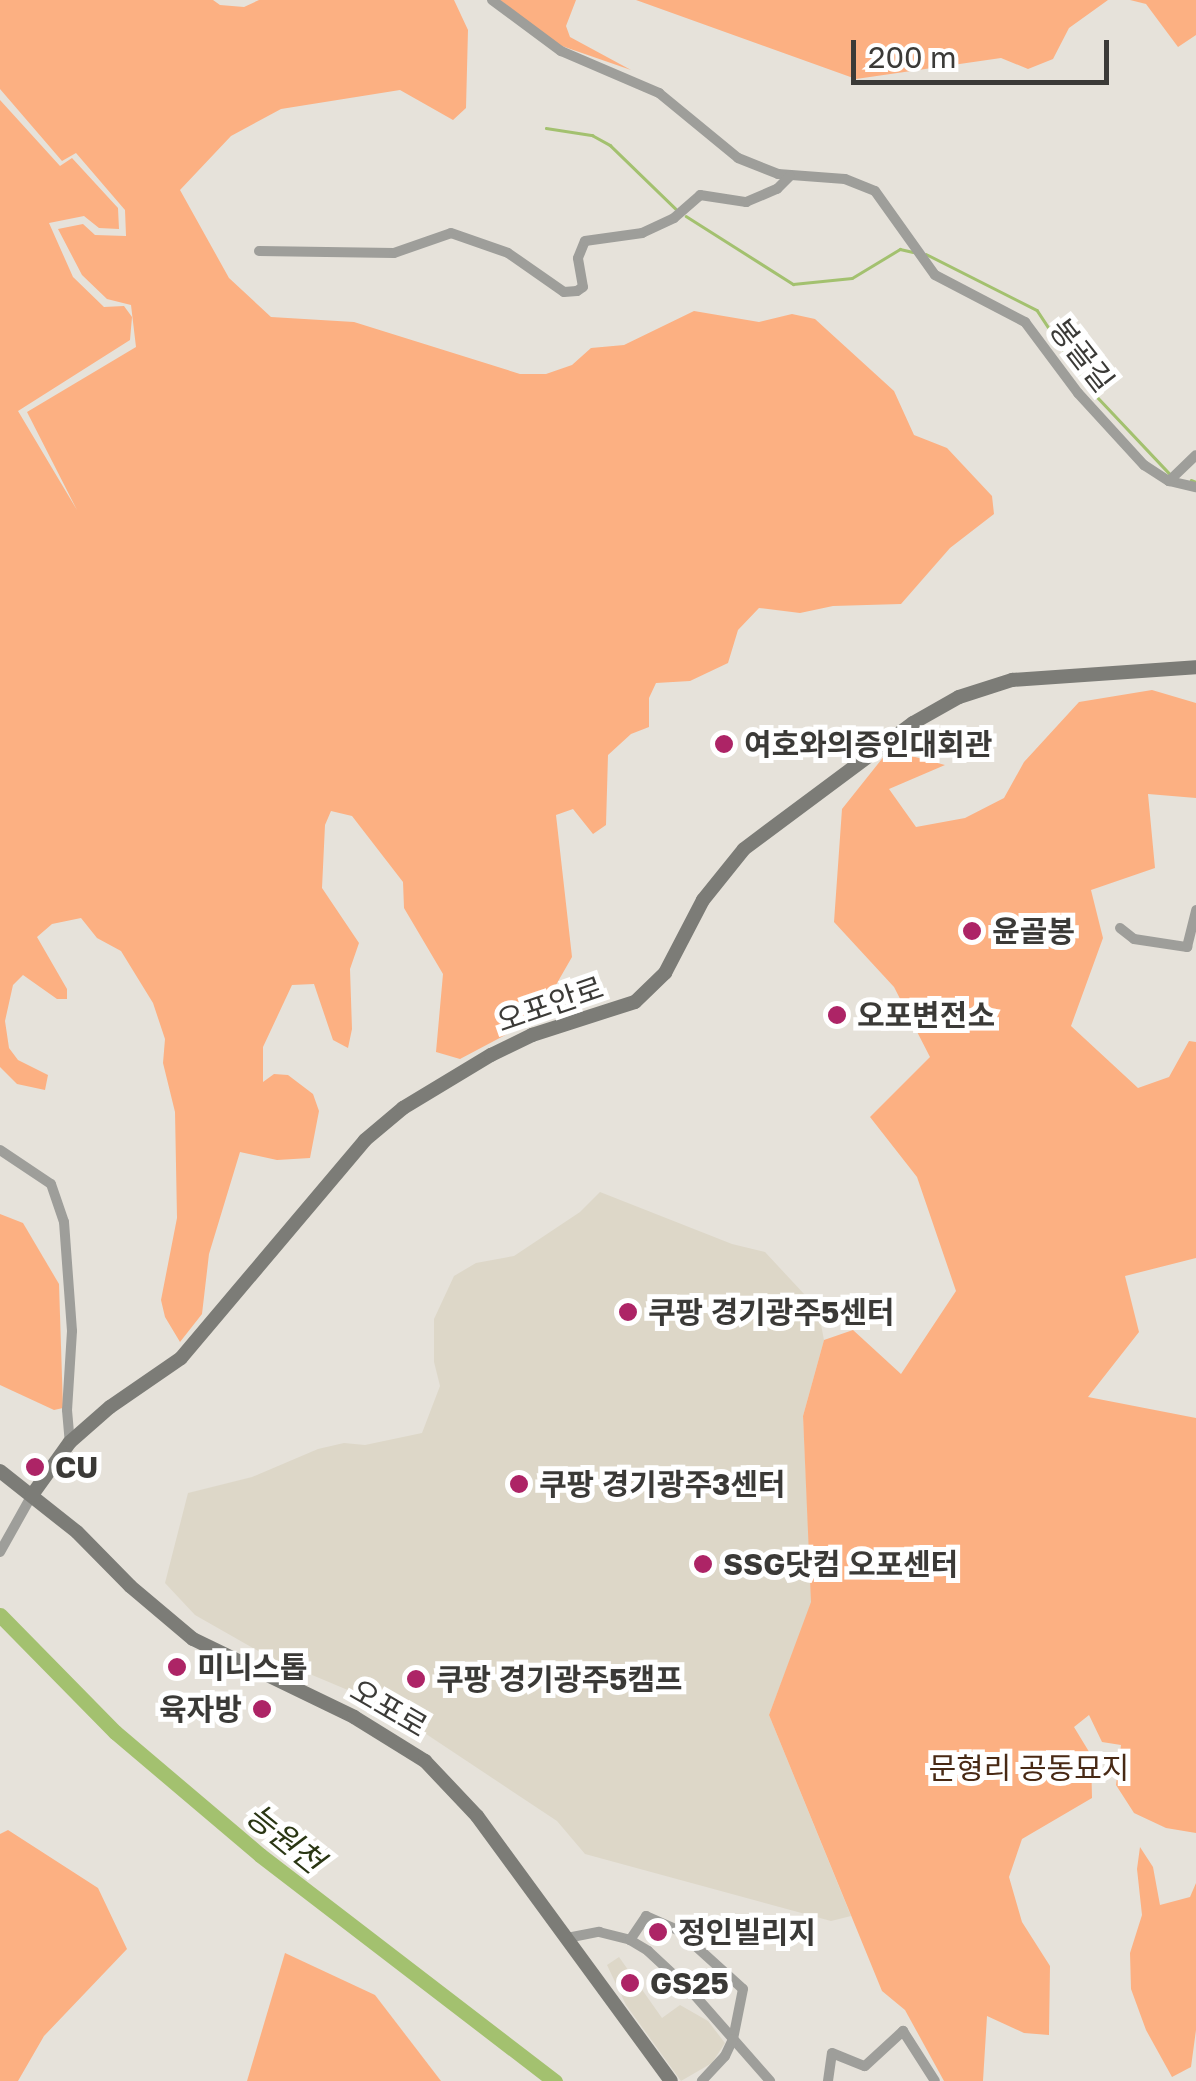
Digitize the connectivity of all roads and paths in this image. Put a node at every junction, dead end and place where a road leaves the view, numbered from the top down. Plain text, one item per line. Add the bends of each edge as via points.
1 (492, 0) edge
2 (790, 176) junction
3 (259, 251) dead end
4 (1196, 455) edge
5 (1169, 481) junction
6 (1196, 487) edge
7 (1196, 666) edge
8 (1196, 910) edge
9 (1120, 928) dead end
10 (0, 1150) edge
11 (70, 1442) junction
12 (0, 1470) edge
13 (32, 1495) junction
14 (0, 1552) edge
15 (567, 1938) junction
16 (630, 1940) junction
17 (733, 2039) junction
18 (671, 2081) edge
19 (702, 2081) edge
20 (770, 2081) edge
21 (828, 2081) edge
22 (935, 2081) edge

1 - 2 street via 561,51 660,93 738,158
2 - 3 street via 746,202 700,195 642,233 585,241 578,258 584,287 564,292 508,253 452,233 394,253
2 - 5 street, 봉골길 via 844,179 884,200 942,280 1031,328 1099,418
4 - 5 street
5 - 6 street, 봉골길
7 - 11 street, 오포안로 via 1012,680 959,697 913,723 744,850 702,900 665,973 635,1002 512,1044 383,1125 323,1184 181,1358
8 - 9 street via 1187,948 1134,939
10 - 11 street via 51,1184 64,1222 72,1331
11 - 13 street, 오포안로
12 - 13 street, 오포로
13 - 14 street
13 - 15 street, 오포로 via 194,1639 354,1717 426,1761 477,1816
15 - 16 street via 599,1932
15 - 18 street, 오포로
16 - 17 street
16 - 17 street via 646,1916 679,1931 743,1989
17 - 19 street
17 - 20 street
21 - 22 street via 832,2054 865,2066 903,2031

